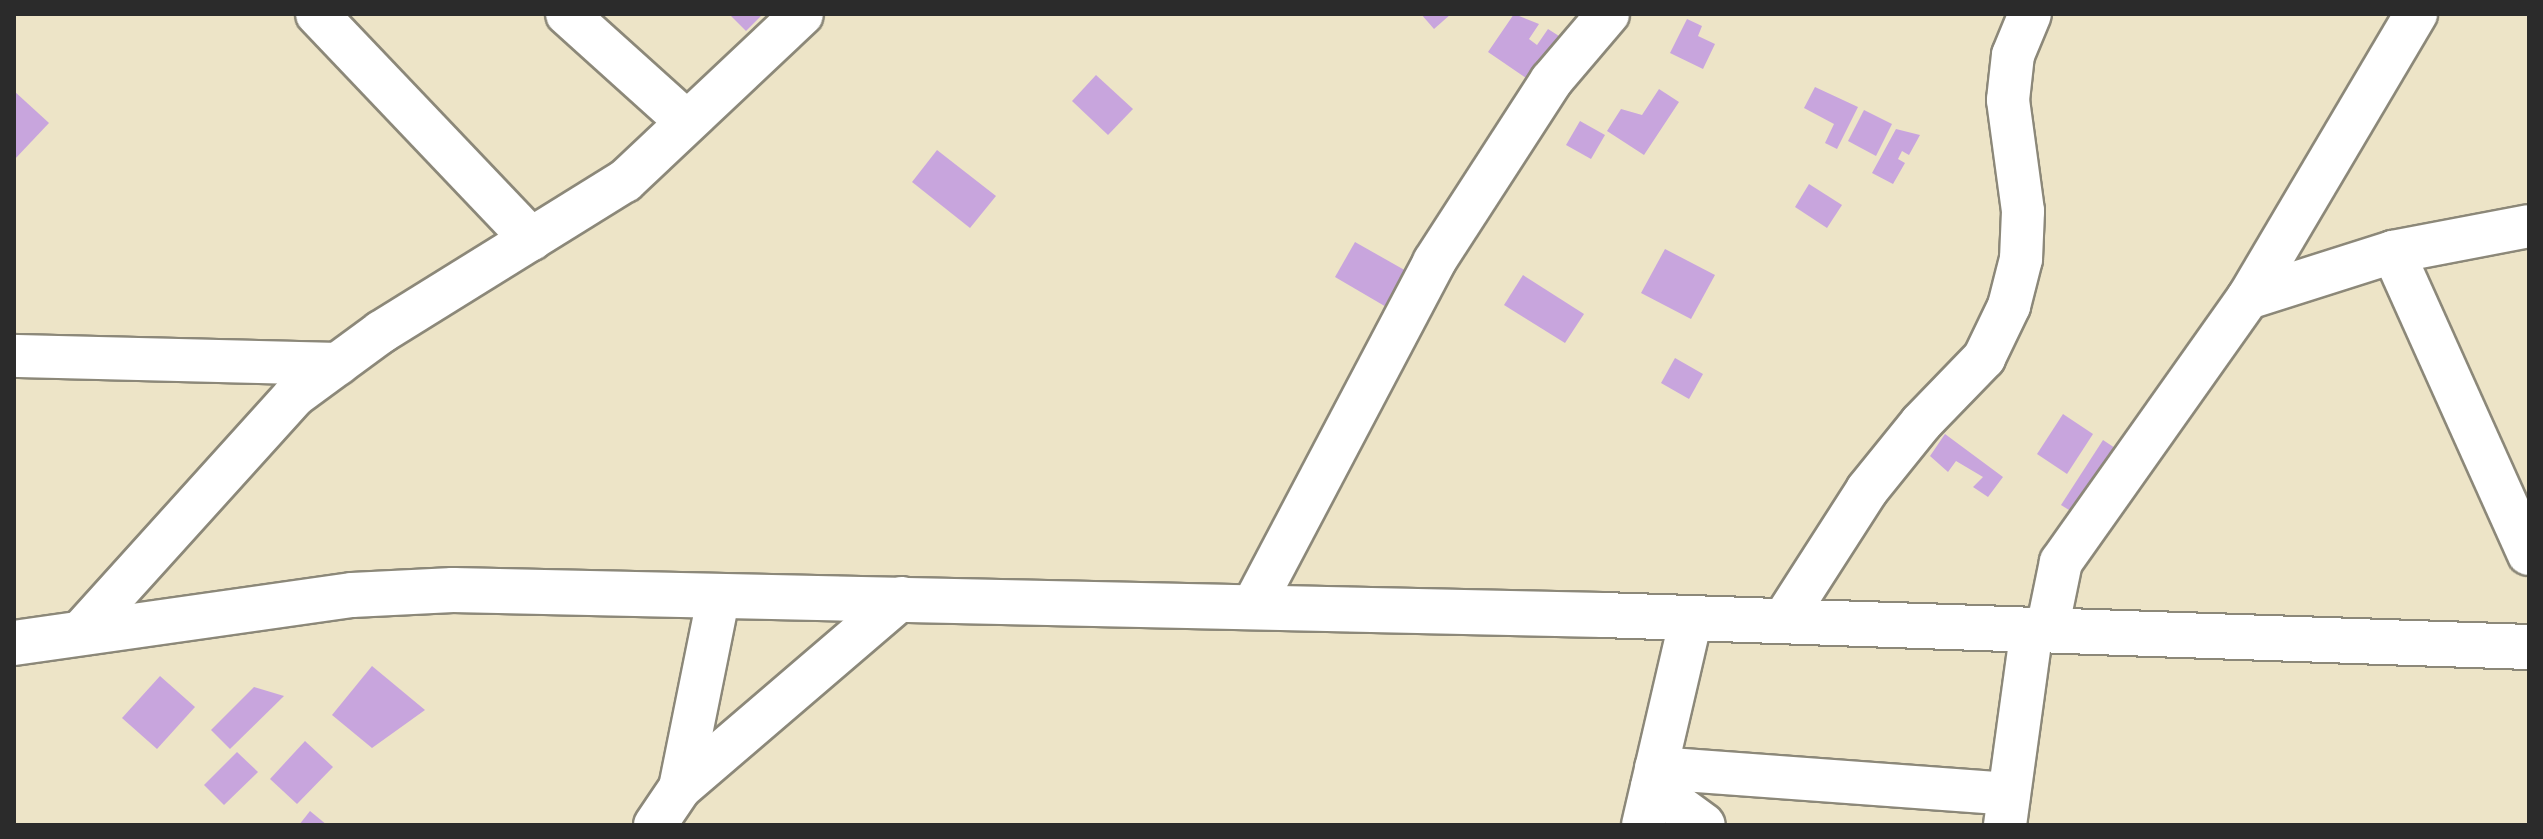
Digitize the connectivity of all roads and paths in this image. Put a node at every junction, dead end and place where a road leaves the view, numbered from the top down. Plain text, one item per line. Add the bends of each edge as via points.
1 (317, 14) edge
2 (567, 14) edge
3 (802, 14) edge
4 (1608, 14) edge
5 (2030, 14) edge
6 (2416, 14) edge
7 (687, 122) junction
8 (2529, 226) edge
9 (531, 239) junction
10 (2393, 252) junction
11 (2248, 298) junction
12 (14, 356) edge
13 (338, 364) junction
14 (2529, 554) edge
15 (719, 595) junction
16 (902, 598) junction
17 (1253, 606) junction
18 (1691, 618) junction
19 (1783, 621) junction
20 (2040, 630) junction
21 (79, 634) junction
22 (14, 643) edge
23 (2529, 647) edge
24 (680, 788) junction
25 (1650, 794) edge
26 (2007, 810) edge
27 (655, 825) edge
28 (1704, 825) edge

1 - 9 street
2 - 7 street
3 - 7 street
4 - 17 street via 1551,81 1434,262
5 - 19 street via 2013,55 2008,100 2023,211 2021,259 2009,306 1984,358 1921,423 1867,490
6 - 11 street
7 - 9 street via 625,181
8 - 10 street
9 - 13 street
10 - 11 street
10 - 14 street
11 - 20 street via 2061,562
12 - 13 street
13 - 21 street via 294,396
15 - 16 street
15 - 21 street via 405,592
15 - 24 street
16 - 17 street
16 - 24 street
17 - 18 street
18 - 19 street
18 - 25 street
19 - 20 street
20 - 23 street
20 - 26 street
21 - 22 street
24 - 27 street
25 - 26 street
25 - 28 street

